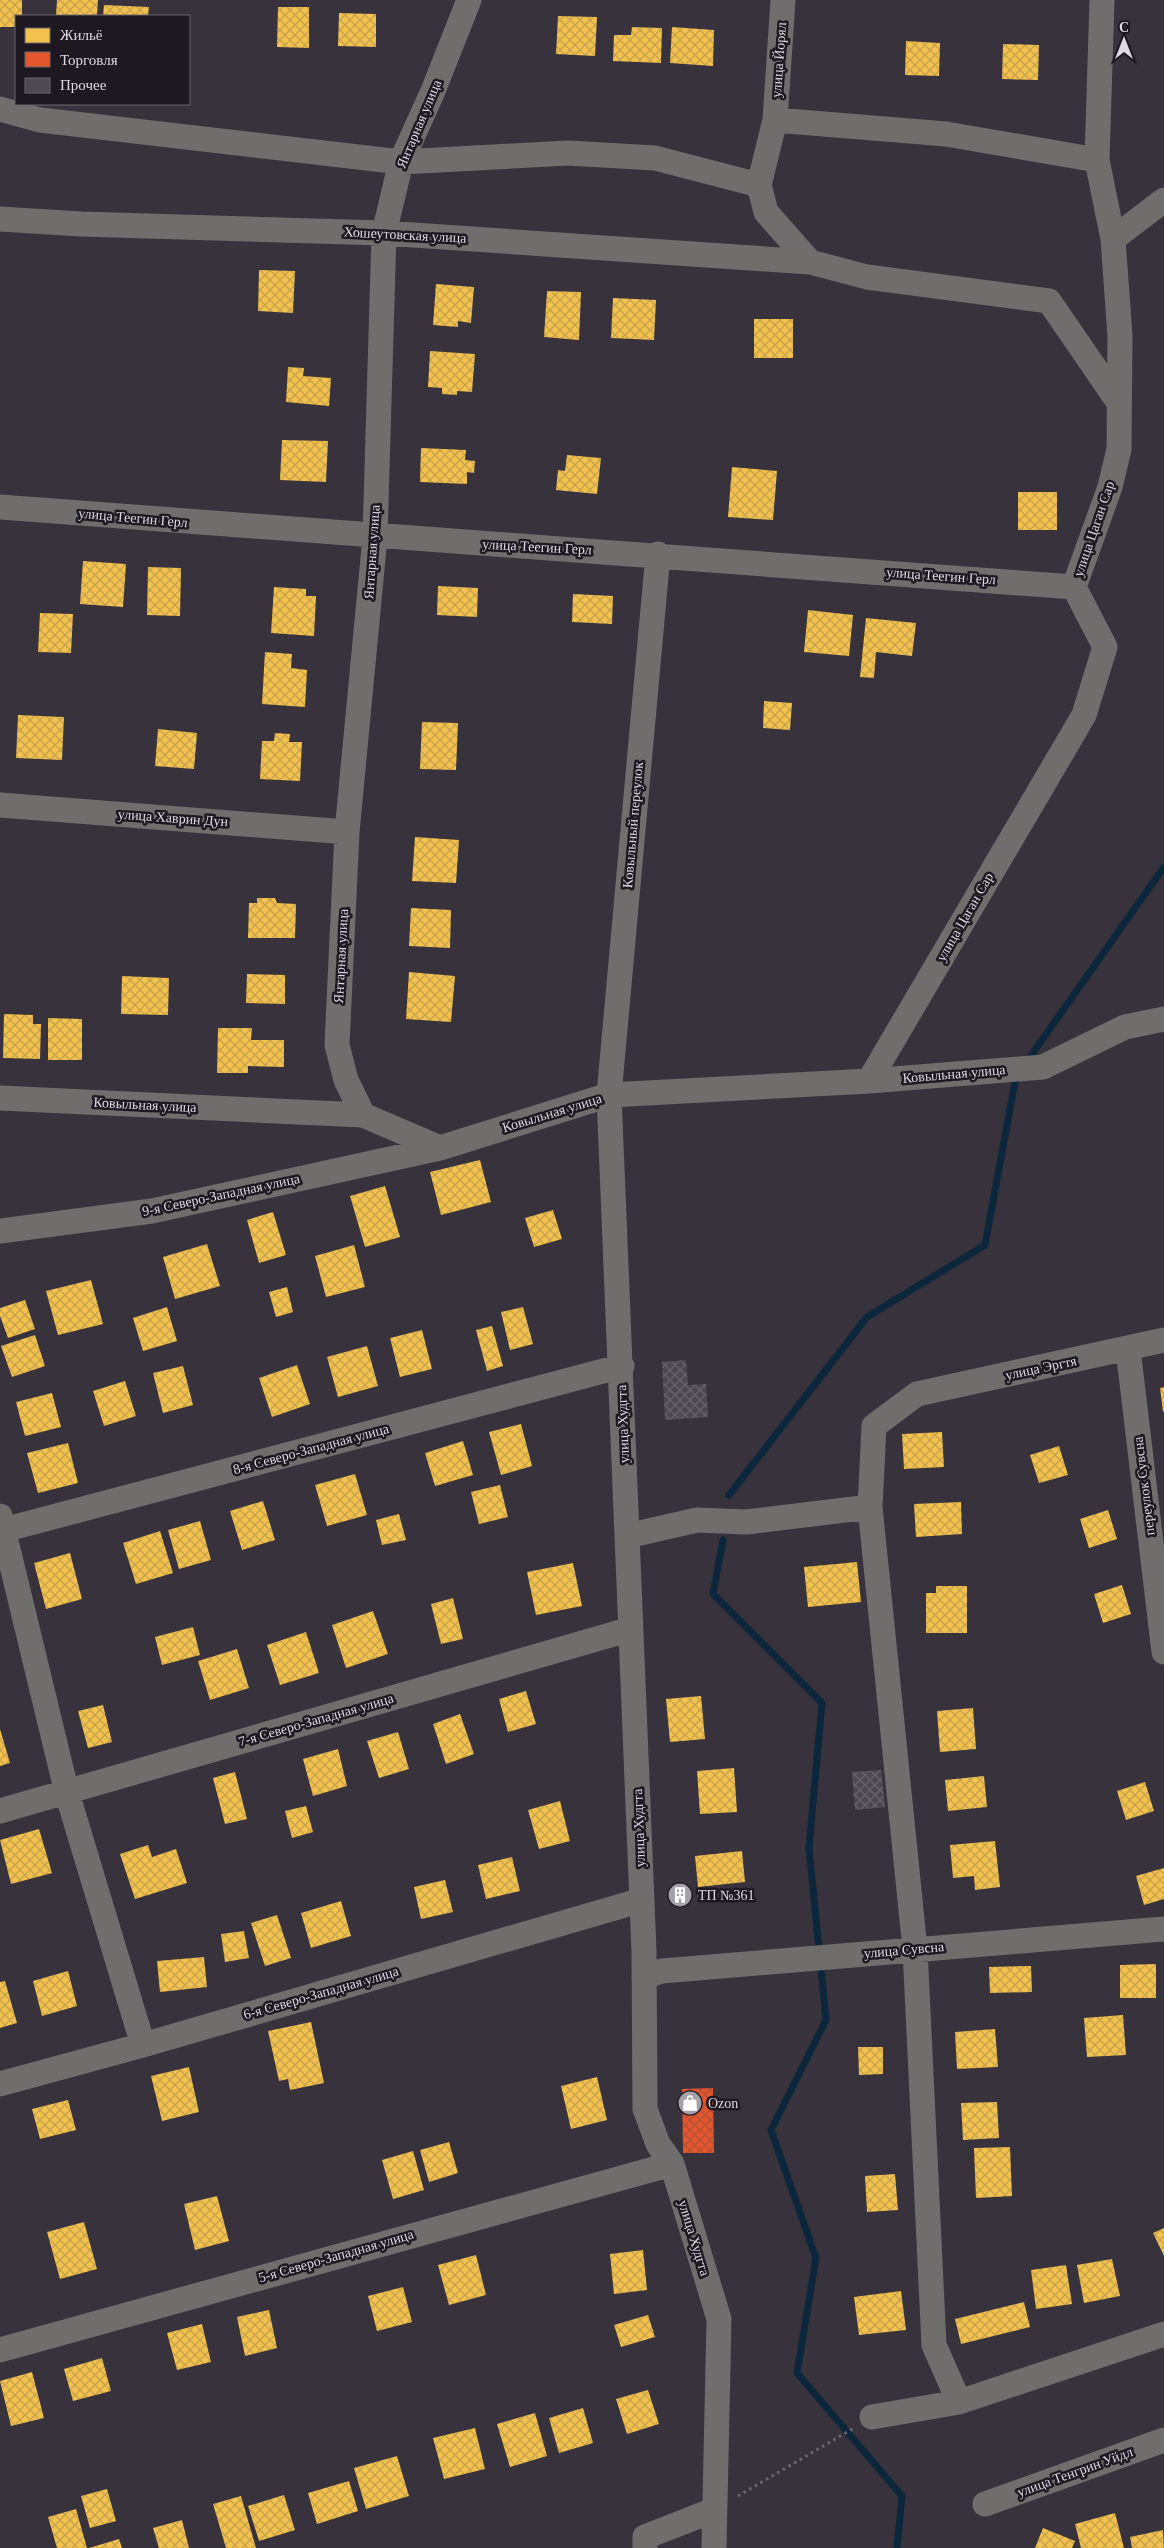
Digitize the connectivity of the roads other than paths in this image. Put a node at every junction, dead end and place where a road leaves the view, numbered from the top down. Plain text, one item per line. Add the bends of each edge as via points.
1 (469, 0) edge
2 (783, 0) edge
3 (1102, 0) edge
4 (0, 109) edge
5 (775, 120) junction
6 (1097, 160) junction
7 (401, 162) junction
8 (759, 185) junction
9 (1164, 200) edge
10 (0, 219) edge
11 (384, 233) junction
12 (1113, 239) junction
13 (810, 262) junction
14 (1118, 402) junction
15 (0, 507) edge
16 (375, 537) junction
17 (658, 554) junction
18 (1074, 587) junction
19 (0, 805) edge
20 (346, 832) junction
21 (1164, 1019) edge
22 (869, 1081) junction
23 (609, 1095) junction
24 (0, 1098) edge
25 (363, 1115) junction
26 (440, 1148) junction
27 (0, 1231) edge
28 (1164, 1340) edge
29 (1128, 1349) junction
30 (622, 1366) junction
31 (870, 1507) junction
32 (2, 1526) edge
33 (626, 1536) junction
34 (1161, 1609) edge
35 (631, 1629) junction
36 (1164, 1652) edge
37 (66, 1792) junction
38 (0, 1811) edge
39 (642, 1900) junction
40 (1164, 1929) edge
41 (915, 1949) junction
42 (644, 1977) junction
43 (143, 2045) junction
44 (0, 2084) edge
45 (672, 2164) junction
46 (1164, 2334) edge
47 (0, 2350) edge
48 (959, 2402) junction
49 (872, 2416) road end
50 (1164, 2440) edge
51 (985, 2504) dead end
52 (714, 2510) junction
53 (645, 2548) edge
54 (714, 2548) edge

1 - 7 street, Янтарная улица
2 - 5 street, улица Йорял
3 - 6 street, улица Цаган Сар
4 - 7 street via 40,120
5 - 6 street via 946,134
5 - 8 street, улица Йорял
6 - 12 street, улица Цаган Сар
7 - 8 street via 568,153 645,158
7 - 11 street, Янтарная улица
8 - 13 street via 766,212
9 - 12 street
10 - 11 street, Хошеутовская улица
11 - 13 street, Хошеутовская улица
11 - 16 street, Янтарная улица
12 - 14 street, улица Цаган Сар via 1120,336
13 - 14 street, Хошеутовская улица via 867,277 1049,301
14 - 18 street, улица Цаган Сар via 1119,449 1110,487
15 - 16 street, улица Теегин Герл
16 - 17 street, улица Теегин Герл
16 - 20 street, Янтарная улица
17 - 18 street, улица Теегин Герл
17 - 23 street, Ковыльный переулок
18 - 22 street, улица Цаган Сар via 1105,647 1084,714
19 - 20 street, улица Хаврин Дун
20 - 25 street, Янтарная улица via 337,1045 346,1080
21 - 22 street, Ковыльная улица via 1126,1026 1043,1067
22 - 23 street, Ковыльная улица
23 - 26 street, Ковыльная улица
23 - 30 street, улица Худгта
24 - 25 street, Ковыльная улица
25 - 26 street, Ковыльная улица
26 - 27 street, 9-я Северо-Западная улица via 152,1211
28 - 29 street, улица Эргтя
29 - 31 street, улица Эргтя via 917,1394 874,1426
29 - 34 street, переулок Сувсна
30 - 32 street, 8-я Северо-Западная улица
30 - 33 street, улица Худгта
31 - 33 street via 746,1522 697,1520
31 - 41 street
32 - 37 street
33 - 35 street, улица Худгта
34 - 36 street, переулок Сувсна
35 - 37 street, 7-я Северо-Западная улица
35 - 39 street, улица Худгта
37 - 38 street, 7-я Северо-Западная улица
37 - 43 street
39 - 42 street, улица Худгта
39 - 43 street, 6-я Северо-Западная улица
40 - 41 street, улица Сувсна
41 - 42 street, улица Сувсна via 662,1971
41 - 48 street via 934,2345
42 - 45 street, улица Худгта via 644,2109 658,2144
43 - 44 street, 6-я Северо-Западная улица
45 - 47 street, 5-я Северо-Западная улица
45 - 52 street, улица Худгта via 719,2319
46 - 48 street
48 - 49 street
50 - 51 street, улица Тенгрин Уйдл
52 - 53 street via 645,2537
52 - 54 street, улица Худгта

